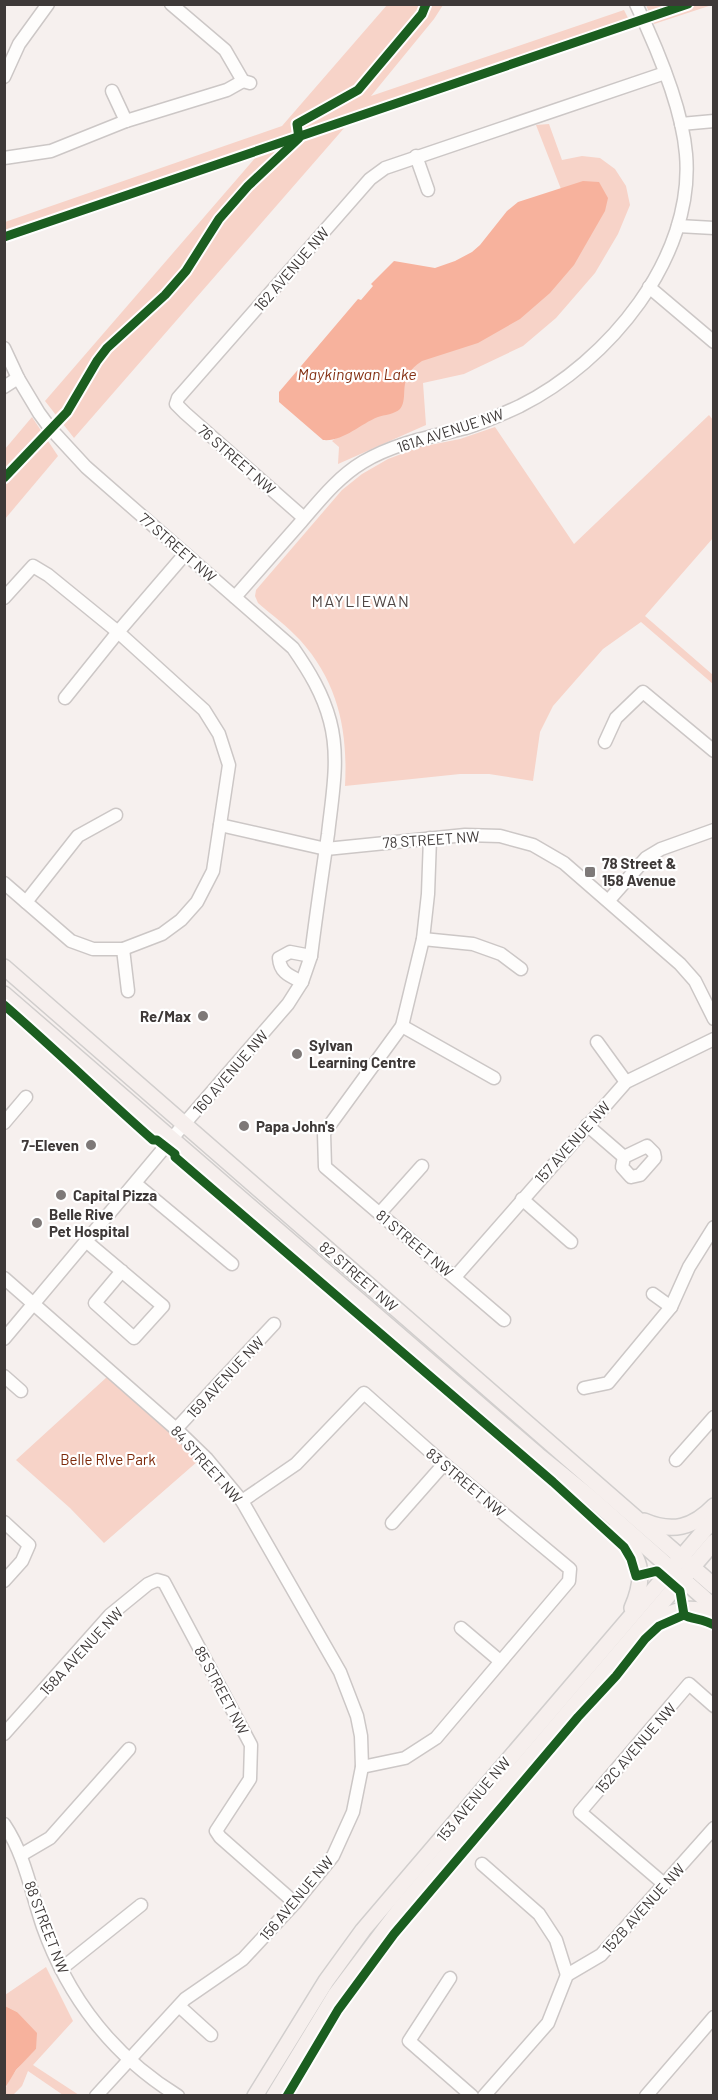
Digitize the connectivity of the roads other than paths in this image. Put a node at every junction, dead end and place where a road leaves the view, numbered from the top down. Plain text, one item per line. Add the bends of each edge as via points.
1 (48, 4) edge
2 (636, 4) edge
3 (172, 5) edge
4 (665, 73) junction
5 (4, 77) edge
6 (112, 91) dead end
7 (126, 121) junction
8 (714, 122) edge
9 (681, 124) junction
10 (416, 156) junction
11 (4, 158) edge
12 (428, 190) dead end
13 (678, 226) junction
14 (714, 228) edge
15 (649, 286) junction
16 (714, 342) edge
17 (4, 348) edge
18 (18, 378) junction
19 (4, 387) edge
20 (178, 398) joint
21 (304, 518) junction
22 (185, 554) junction
23 (235, 597) junction
24 (4, 598) edge
25 (118, 632) junction
26 (65, 698) dead end
27 (605, 742) dead end
28 (714, 751) edge
29 (336, 752) joint
30 (116, 815) dead end
31 (220, 825) junction
32 (714, 830) edge
33 (430, 838) junction
34 (326, 849) junction
35 (4, 883) edge
36 (609, 900) junction
37 (26, 902) junction
38 (423, 939) junction
39 (123, 949) junction
40 (311, 956) junction
41 (4, 967) edge
42 (521, 969) dead end
43 (302, 982) junction
44 (128, 991) dead end
45 (4, 994) edge
46 (714, 1018) edge
47 (402, 1026) junction
48 (714, 1039) edge
49 (597, 1042) dead end
50 (494, 1078) dead end
51 (626, 1082) junction
52 (26, 1097) dead end
53 (4, 1123) edge
54 (185, 1123) junction
55 (587, 1125) junction
56 (172, 1140) junction
57 (624, 1157) dead end
58 (422, 1166) dead end
59 (136, 1184) junction
60 (522, 1199) junction
61 (380, 1213) junction
62 (713, 1229) edge
63 (87, 1242) junction
64 (571, 1242) dead end
65 (232, 1264) dead end
66 (122, 1271) junction
67 (455, 1277) junction
68 (4, 1278) edge
69 (653, 1294) dead end
70 (35, 1304) junction
71 (671, 1307) junction
72 (504, 1320) dead end
73 (273, 1324) dead end
74 (4, 1339) edge
75 (4, 1376) edge
76 (584, 1388) dead end
77 (21, 1391) dead end
78 (714, 1417) edge
79 (176, 1429) junction
80 (538, 1455) junction
81 (676, 1460) dead end
82 (444, 1464) junction
83 (242, 1501) junction
84 (714, 1506) edge
85 (635, 1518) junction
86 (714, 1519) edge
87 (4, 1522) edge
88 (392, 1523) dead end
89 (714, 1542) edge
90 (681, 1568) junction
91 (4, 1581) edge
92 (164, 1582) joint
93 (714, 1586) edge
94 (714, 1607) edge
95 (714, 1614) edge
96 (622, 1625) junction
97 (461, 1628) dead end
98 (500, 1661) junction
99 (714, 1706) edge
100 (571, 1708) junction
101 (4, 1734) edge
102 (129, 1749) dead end
103 (362, 1767) junction
104 (4, 1824) edge
105 (714, 1828) edge
106 (21, 1855) junction
107 (482, 1864) dead end
108 (664, 1884) junction
109 (295, 1903) junction
110 (141, 1905) dead end
111 (61, 1969) junction
112 (567, 1975) junction
113 (450, 1978) dead end
114 (178, 2006) junction
115 (714, 2017) edge
116 (211, 2035) dead end
117 (129, 2059) junction
118 (656, 2090) edge
119 (96, 2096) edge
120 (178, 2096) edge
121 (255, 2096) edge
122 (274, 2096) edge
123 (472, 2096) edge
124 (484, 2096) edge
125 (646, 2096) edge

1 - 5 street via 19,44
2 - 4 street, 161A AVENUE NW
3 - 7 street via 225,50 247,82
4 - 9 street, 161A AVENUE NW
4 - 10 street, 162 AVENUE NW
6 - 7 street
7 - 11 street via 51,151
8 - 9 street
9 - 13 street, 161A AVENUE NW via 687,172
10 - 12 street
10 - 20 street, 162 AVENUE NW via 370,178
13 - 14 street
13 - 15 street, 161A AVENUE NW
15 - 16 street
15 - 21 street, 161A AVENUE NW via 609,339 584,365 561,381 481,423 420,438 375,456 337,482
17 - 18 street, 77 STREET NW
18 - 19 street
18 - 22 street, 77 STREET NW via 50,428 86,467
20 - 21 street, 76 STREET NW via 176,404 185,413
21 - 23 street, 161A AVENUE NW
22 - 23 street, 77 STREET NW
22 - 25 street
23 - 29 street, 77 STREET NW via 293,648 307,668 323,698
24 - 25 street via 33,566
25 - 26 street
25 - 31 street via 204,710 219,734 229,765
27 - 28 street via 616,718 644,692
29 - 34 street, 160 AVENUE NW
30 - 37 street via 78,836
31 - 34 street, 78 STREET NW
31 - 39 street via 213,871 197,902 162,934
32 - 36 street via 646,858
33 - 34 street, 78 STREET NW
33 - 36 street, 78 STREET NW via 500,836 533,845 564,863
33 - 38 street
34 - 40 street, 160 AVENUE NW
35 - 37 street
36 - 46 street, 78 STREET NW via 680,964 695,981
37 - 39 street via 71,941 93,949
38 - 42 street via 473,944 501,954
38 - 47 street
39 - 44 street
40 - 43 street, 160 AVENUE NW
40 - 43 street via 290,952 279,958 284,973
41 - 54 main road, 82 STREET NW
43 - 54 street, 160 AVENUE NW via 288,1004
45 - 56 main road, 82 STREET NW
47 - 50 street
47 - 61 street, 81 STREET NW via 324,1133 325,1167
48 - 51 street, 157 AVENUE NW
49 - 51 street
51 - 55 street, 157 AVENUE NW
52 - 53 street
54 - 56 street, 160 AVENUE NW
54 - 85 main road, 82 STREET NW
55 - 57 street
55 - 60 street, 157 AVENUE NW
56 - 59 street, 160 AVENUE NW
56 - 80 main road, 82 STREET NW
58 - 61 street
59 - 63 street, 160 AVENUE NW
59 - 65 street
60 - 64 street
60 - 67 street, 157 AVENUE NW
61 - 67 street, 81 STREET NW
62 - 71 street via 689,1267
63 - 66 street
63 - 70 street, 160 AVENUE NW
66 - 66 street via 163,1306 134,1338 95,1303
67 - 72 street, 81 STREET NW
68 - 70 street, 84 STREET NW
69 - 71 street
70 - 74 street, 160 AVENUE NW
70 - 79 street, 84 STREET NW
71 - 76 street via 608,1383
73 - 79 street, 159 AVENUE NW
75 - 77 street
78 - 81 street
79 - 83 street, 84 STREET NW
80 - 90 main road, 82 STREET NW
80 - 96 main road via 570,1492 635,1554 641,1575 638,1595
82 - 83 street, 83 STREET NW via 364,1393 296,1464
82 - 88 street
82 - 98 street, 83 STREET NW via 570,1569 569,1581
83 - 103 street, 84 STREET NW via 340,1672 357,1716
84 - 85 main road via 704,1517 676,1528
85 - 90 main road, 82 STREET NW
86 - 90 main road, 153 AVENUE NW
87 - 91 street via 29,1545 22,1561
89 - 90 main road, 153 AVENUE NW
90 - 93 main road, 82 STREET NW
90 - 94 main road, 82 STREET NW
90 - 96 main road, 153 AVENUE NW
90 - 100 main road, 153 AVENUE NW
92 - 101 street, 158A AVENUE NW via 148,1584 110,1615
92 - 109 street, 85 STREET NW via 251,1745 250,1779 216,1831
95 - 100 main road via 683,1608 660,1619
96 - 121 main road, 153 AVENUE NW via 363,1930 326,1981
97 - 98 street
98 - 103 street via 436,1738 405,1758
99 - 108 street, 152C AVENUE NW via 689,1684 580,1812
100 - 122 main road, 153 AVENUE NW via 364,1955
102 - 106 street via 50,1838
103 - 109 street, 156 AVENUE NW via 352,1812 333,1856
104 - 106 street, 88 STREET NW
105 - 108 street, 152B AVENUE NW
106 - 111 street, 88 STREET NW
107 - 112 street via 539,1914 556,1940
108 - 112 street, 152B AVENUE NW via 602,1955
109 - 114 street, 156 AVENUE NW via 243,1959
110 - 111 street
111 - 117 street, 88 STREET NW via 92,2020
112 - 124 street via 548,2023
113 - 123 street via 409,2041
114 - 116 street
114 - 117 street, 156 AVENUE NW
115 - 118 street
117 - 119 street, 156 AVENUE NW
117 - 120 street, 88 STREET NW
118 - 125 street

